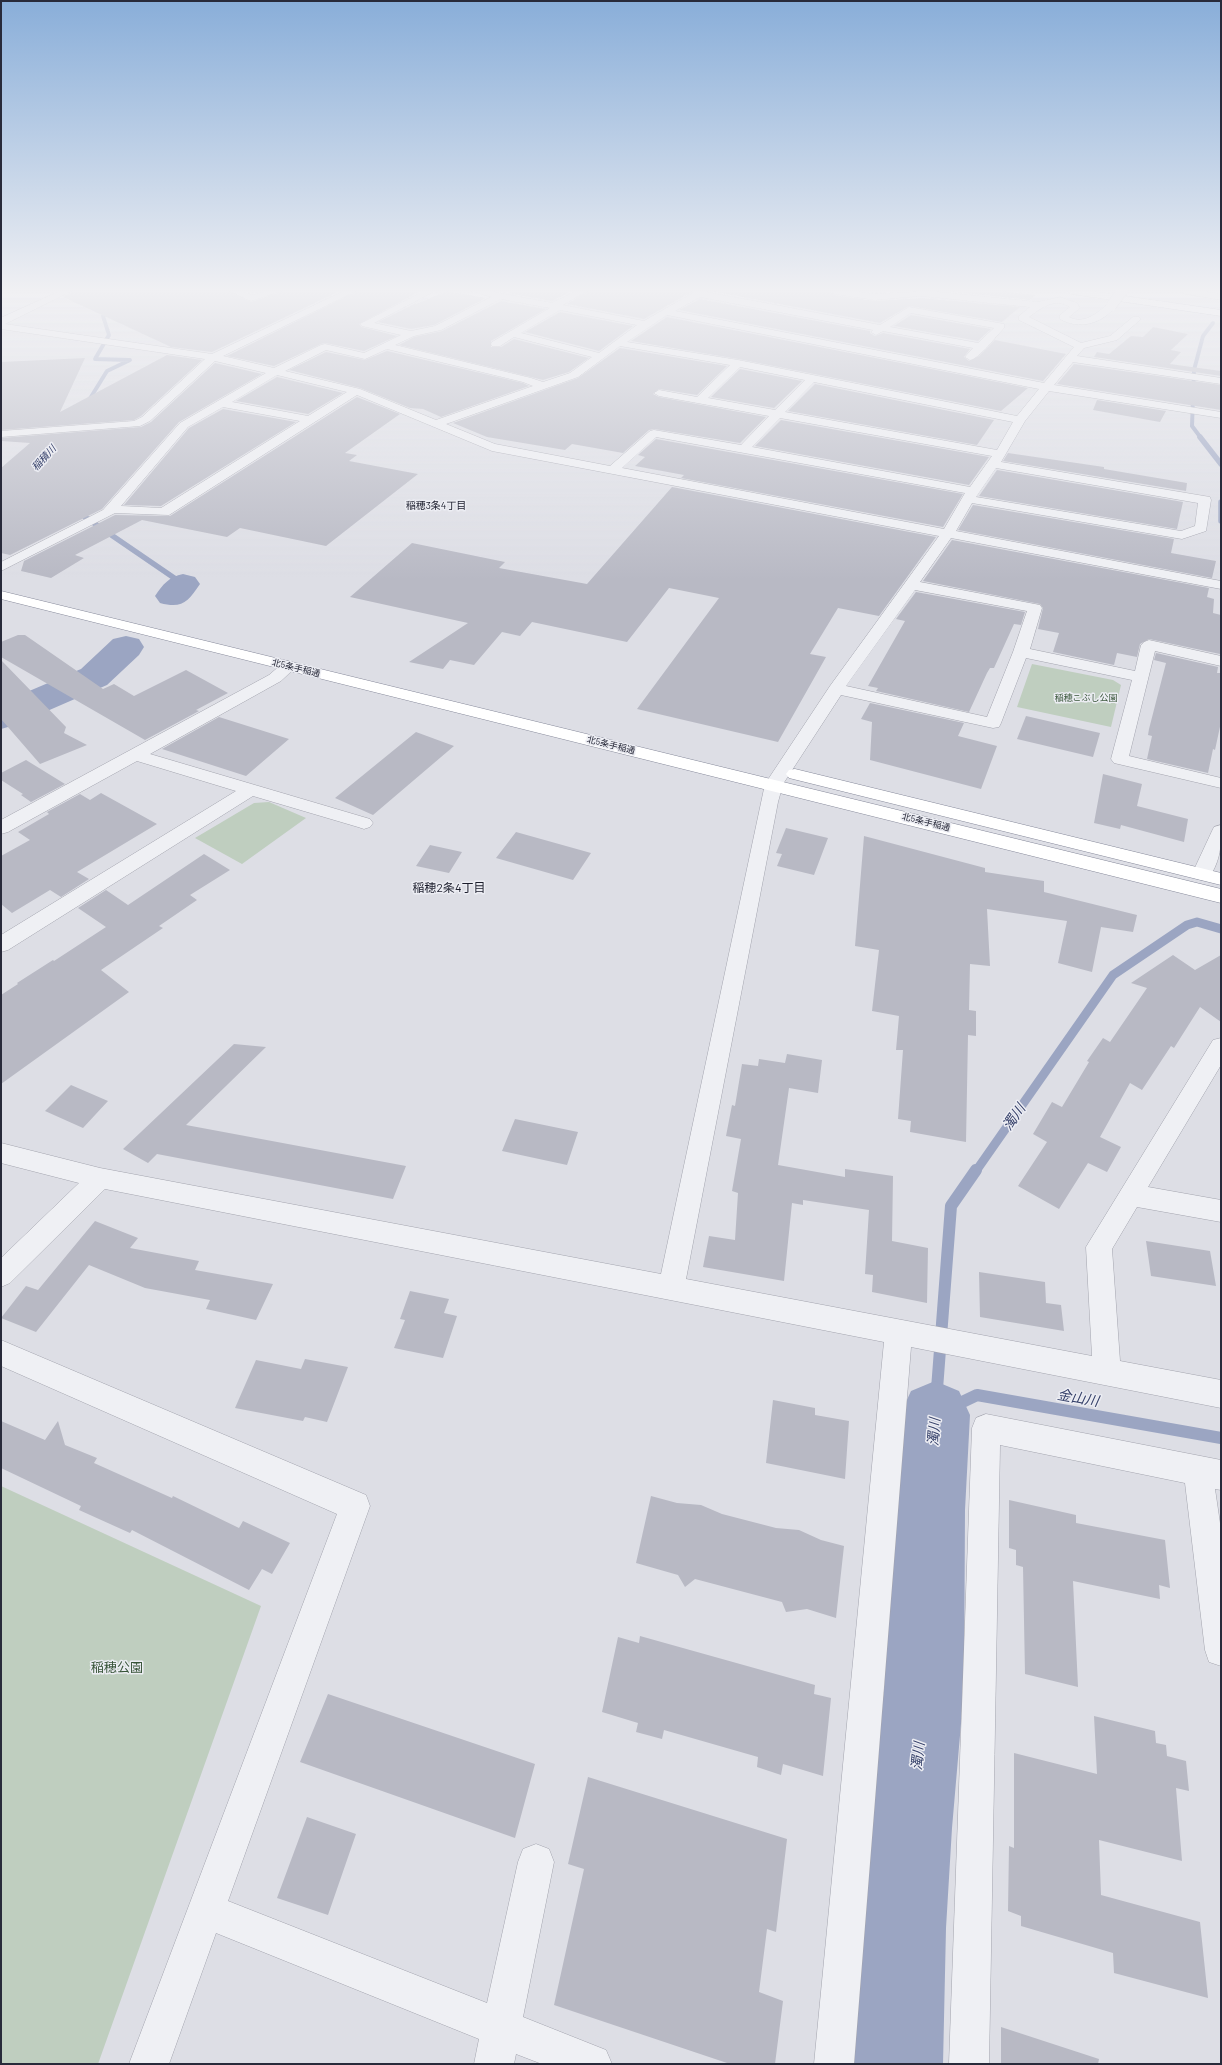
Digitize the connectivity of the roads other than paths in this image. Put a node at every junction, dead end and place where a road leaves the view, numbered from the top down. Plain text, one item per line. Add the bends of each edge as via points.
1 (180, 387) edge
2 (248, 387) edge
3 (341, 387) edge
4 (539, 387) edge
5 (713, 387) edge
6 (803, 387) edge
7 (858, 387) edge
8 (1046, 387) edge
9 (1048, 387) edge
10 (356, 391) junction
11 (659, 393) dead end
12 (700, 400) junction
13 (221, 403) junction
14 (777, 414) junction
15 (1221, 415) edge
16 (311, 420) junction
17 (1020, 420) junction
18 (435, 424) junction
19 (1, 434) edge
20 (744, 449) junction
21 (997, 459) junction
22 (613, 469) junction
23 (971, 495) junction
24 (111, 511) junction
25 (948, 533) junction
26 (1, 567) edge
27 (1, 581) edge
28 (911, 585) junction
29 (1221, 585) edge
30 (1, 595) edge
31 (1021, 652) junction
32 (1221, 661) edge
33 (289, 666) junction
34 (1142, 677) junction
35 (836, 689) junction
36 (133, 754) junction
37 (778, 778) junction
38 (1221, 782) edge
39 (251, 789) junction
40 (364, 823) dead end
41 (1, 828) edge
42 (1221, 831) edge
43 (1202, 874) junction
44 (1221, 879) edge
45 (1221, 896) edge
46 (1, 945) edge
47 (1217, 1059) edge
48 (1, 1153) edge
49 (100, 1178) junction
50 (1131, 1195) junction
51 (1221, 1212) edge
52 (1, 1275) edge
53 (671, 1289) junction
54 (912, 1335) junction
55 (1, 1353) edge
56 (1108, 1373) junction
57 (1221, 1394) edge
58 (1209, 1472) edge
59 (1221, 1650) edge
60 (536, 1862) dead end
61 (207, 1911) junction
62 (498, 2047) edge
63 (149, 2064) edge
64 (592, 2064) edge
65 (834, 2064) edge
66 (969, 2064) edge

1 - 19 street via 146,419 136,424
2 - 13 street
3 - 10 street
4 - 18 street
5 - 12 street
6 - 14 street
7 - 17 street
8 - 17 street
9 - 15 street
10 - 16 street
10 - 18 street
11 - 12 street
12 - 14 street
13 - 16 street
13 - 24 street via 184,425
14 - 20 street
14 - 21 street
16 - 24 street via 164,512
17 - 21 street
18 - 22 street via 492,447
20 - 22 street via 654,433
20 - 23 street
21 - 23 street
21 - 23 street via 1205,500 1201,528 1182,535
22 - 25 street
23 - 25 street
24 - 26 street
25 - 28 street
25 - 29 street
27 - 37 highway, 北5条手稲通
28 - 31 street via 1035,608
28 - 35 street
30 - 33 highway, 北5条手稲通
31 - 34 street
31 - 35 street via 994,724
32 - 34 street via 1149,645
33 - 36 street via 275,678
33 - 37 highway, 北5条手稲通
34 - 38 street via 1120,759
35 - 37 street
36 - 39 street
36 - 41 street
37 - 43 highway, 北5条手稲通
37 - 45 highway, 北5条手稲通
37 - 53 street via 767,810
39 - 40 street
39 - 46 street
42 - 43 street
43 - 44 highway, 北5条手稲通
47 - 50 street
48 - 49 street
49 - 52 street
49 - 53 street
50 - 51 street
50 - 56 street via 1099,1247
53 - 54 street
54 - 56 street
54 - 65 street
55 - 61 street via 355,1506
56 - 57 street
58 - 59 street
58 - 66 street via 986,1428
60 - 62 street
61 - 62 street
61 - 63 street
62 - 64 street

